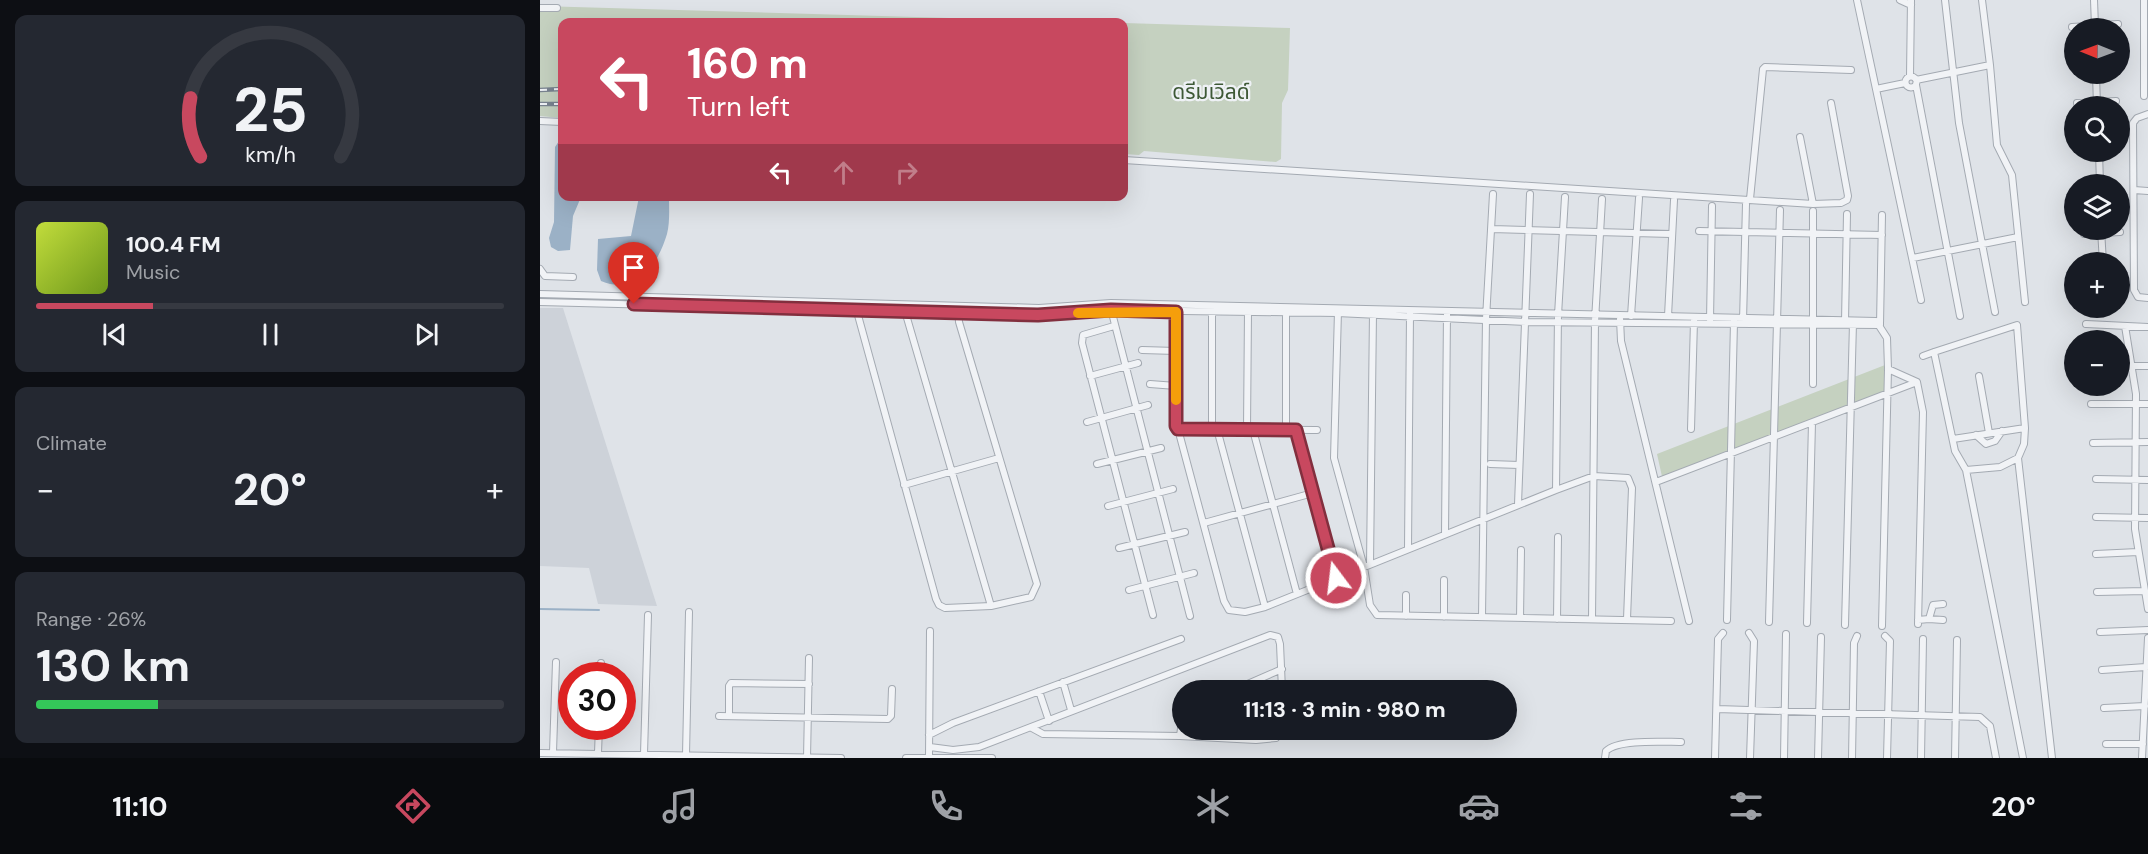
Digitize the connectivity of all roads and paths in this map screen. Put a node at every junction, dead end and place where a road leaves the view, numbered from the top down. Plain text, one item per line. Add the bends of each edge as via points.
1 (1857, 0) edge
2 (1900, 0) edge
3 (1945, 0) edge
4 (1982, 0) edge
5 (2094, 0) edge
6 (2145, 0) edge
7 (1911, 2) edge
8 (540, 8) edge
9 (557, 8) dead end
10 (2095, 18) edge
11 (1990, 65) junction
12 (1851, 70) dead end
13 (1952, 72) junction
14 (1914, 80) junction
15 (1905, 83) junction
16 (1876, 89) junction
17 (2145, 96) dead end
18 (1831, 103) dead end
19 (2148, 114) edge
20 (540, 121) edge
21 (558, 122) edge
22 (1800, 137) dead end
23 (1128, 160) edge
24 (2134, 190) junction
25 (2148, 190) edge
26 (1494, 194) dead end
27 (1530, 194) dead end
28 (1565, 197) dead end
29 (1639, 198) dead end
30 (1602, 199) dead end
31 (1674, 200) dead end
32 (1748, 201) junction
33 (1712, 206) dead end
34 (1813, 208) junction
35 (1780, 210) dead end
36 (1846, 214) dead end
37 (1882, 215) dead end
38 (1492, 230) junction
39 (1528, 231) junction
40 (1563, 231) junction
41 (1600, 231) junction
42 (1636, 231) junction
43 (1699, 231) dead end
44 (1711, 231) junction
45 (1745, 232) junction
46 (1779, 233) junction
47 (1671, 234) junction
48 (1813, 234) junction
49 (1846, 234) junction
50 (1882, 235) junction
51 (2018, 237) junction
52 (1982, 244) junction
53 (1947, 251) junction
54 (1913, 258) junction
55 (540, 269) edge
56 (573, 277) dead end
57 (540, 294) edge
58 (2148, 298) edge
59 (567, 299) junction
60 (1921, 300) dead end
61 (811, 301) junction
62 (540, 302) edge
63 (656, 302) junction
64 (855, 302) junction
65 (2025, 302) dead end
66 (906, 307) junction
67 (1111, 307) junction
68 (958, 308) junction
69 (1339, 308) junction
70 (811, 309) junction
71 (1176, 309) junction
72 (856, 310) junction
73 (1212, 310) junction
74 (1248, 310) junction
75 (1286, 311) junction
76 (1373, 312) junction
77 (1995, 312) dead end
78 (1410, 314) junction
79 (1527, 314) junction
80 (1447, 315) junction
81 (1486, 316) junction
82 (1631, 316) junction
83 (1668, 316) junction
84 (1960, 316) dead end
85 (1558, 318) junction
86 (1596, 318) junction
87 (1620, 319) junction
88 (1694, 320) junction
89 (1710, 320) junction
90 (1734, 321) junction
91 (1743, 321) junction
92 (1526, 322) junction
93 (1777, 322) junction
94 (1815, 323) junction
95 (1849, 323) junction
96 (2086, 324) dead end
97 (1880, 325) junction
98 (1114, 326) junction
99 (2125, 326) junction
100 (2148, 327) edge
101 (1142, 350) dead end
102 (1176, 351) junction
103 (1934, 352) junction
104 (1923, 356) dead end
105 (1138, 363) dead end
106 (2131, 366) junction
107 (2148, 366) edge
108 (1125, 367) junction
109 (1888, 369) junction
110 (1090, 376) junction
111 (1979, 376) dead end
112 (1917, 382) junction
113 (1150, 384) dead end
114 (1813, 384) dead end
115 (1176, 386) junction
116 (1887, 395) junction
117 (2136, 403) junction
118 (2091, 404) dead end
119 (2148, 404) edge
120 (1148, 405) dead end
121 (1850, 408) junction
122 (1136, 409) junction
123 (1101, 418) junction
124 (1088, 422) dead end
125 (1812, 423) junction
126 (2025, 428) junction
127 (1178, 429) junction
128 (1215, 429) junction
129 (1691, 429) dead end
130 (1250, 430) junction
131 (1286, 430) junction
132 (1296, 430) junction
133 (1317, 430) dead end
134 (2002, 431) junction
135 (1989, 433) junction
136 (1976, 435) junction
137 (1773, 438) junction
138 (1953, 439) junction
139 (2136, 441) junction
140 (2148, 442) edge
141 (2093, 443) dead end
142 (1161, 448) dead end
143 (1148, 451) junction
144 (1730, 453) junction
145 (999, 458) junction
146 (2018, 458) junction
147 (1113, 460) junction
148 (1097, 464) dead end
149 (1490, 464) dead end
150 (1519, 465) junction
151 (952, 471) junction
152 (1966, 471) junction
153 (1594, 476) junction
154 (2096, 479) dead end
155 (2135, 479) junction
156 (2148, 480) edge
157 (1656, 482) junction
158 (904, 485) junction
159 (1173, 489) dead end
160 (1556, 489) junction
161 (1159, 493) junction
162 (1313, 493) junction
163 (1123, 502) junction
164 (1273, 504) junction
165 (1518, 504) junction
166 (1108, 506) dead end
167 (1239, 513) junction
168 (2096, 517) dead end
169 (2135, 517) junction
170 (2148, 518) edge
171 (1483, 519) junction
172 (1204, 523) junction
173 (1185, 532) dead end
174 (1445, 534) junction
175 (1169, 535) junction
176 (1558, 537) dead end
177 (1134, 544) junction
178 (1119, 548) dead end
179 (1408, 549) junction
180 (1521, 550) dead end
181 (2138, 552) junction
182 (2096, 554) dead end
183 (1367, 566) junction
184 (1194, 573) dead end
185 (1180, 576) junction
186 (1336, 578) junction
187 (1444, 580) dead end
188 (1145, 586) junction
189 (1129, 590) dead end
190 (2145, 591) junction
191 (2097, 592) dead end
192 (1297, 594) junction
193 (1406, 595) dead end
194 (1943, 604) dead end
195 (991, 606) junction
196 (1264, 607) junction
197 (2148, 609) edge
198 (689, 612) dead end
199 (648, 615) dead end
200 (1153, 615) dead end
201 (1190, 616) dead end
202 (1406, 616) junction
203 (1444, 616) junction
204 (1482, 617) junction
205 (1520, 618) junction
206 (1557, 619) junction
207 (1592, 619) junction
208 (1627, 619) junction
209 (1929, 619) junction
210 (1727, 620) dead end
211 (1943, 620) dead end
212 (1671, 621) dead end
213 (1689, 621) dead end
214 (1769, 622) dead end
215 (1808, 623) dead end
216 (1845, 625) dead end
217 (1882, 626) dead end
218 (2148, 630) edge
219 (930, 631) dead end
220 (2100, 632) dead end
221 (1723, 633) dead end
222 (1749, 633) dead end
223 (1786, 634) dead end
224 (1857, 636) dead end
225 (1885, 636) dead end
226 (1821, 637) dead end
227 (2148, 638) edge
228 (1180, 639) dead end
229 (1923, 639) dead end
230 (1957, 640) dead end
231 (809, 658) dead end
232 (556, 662) dead end
233 (2146, 667) junction
234 (1282, 669) junction
235 (2102, 670) dead end
236 (1257, 680) edge
237 (1282, 680) edge
238 (1063, 682) junction
239 (809, 684) junction
240 (892, 689) dead end
241 (1039, 691) junction
242 (2145, 706) junction
243 (2104, 708) dead end
244 (1717, 709) junction
245 (1071, 710) junction
246 (1751, 710) junction
247 (1784, 711) junction
248 (1819, 712) junction
249 (1854, 713) junction
250 (1888, 714) junction
251 (1921, 715) junction
252 (719, 716) dead end
253 (729, 716) junction
254 (1955, 716) junction
255 (808, 719) junction
256 (1049, 721) junction
257 (1032, 728) junction
258 (929, 735) junction
259 (1172, 736) edge
260 (598, 740) edge
261 (1681, 742) dead end
262 (2106, 744) dead end
263 (2143, 744) junction
264 (930, 747) junction
265 (553, 752) junction
266 (540, 753) edge
267 (598, 753) junction
268 (644, 754) junction
269 (686, 755) junction
270 (929, 756) junction
271 (807, 758) edge
272 (841, 758) edge
273 (906, 758) edge
274 (992, 758) edge
275 (1605, 758) edge
276 (1716, 758) edge
277 (1750, 758) edge
278 (1784, 758) edge
279 (1818, 758) edge
280 (1852, 758) edge
281 (1887, 758) edge
282 (1921, 758) edge
283 (1955, 758) edge
284 (1996, 758) edge
285 (2023, 758) edge
286 (2052, 758) edge
287 (2142, 758) edge

1 - 16 street
2 - 7 street
3 - 13 street
4 - 11 street
5 - 10 street
6 - 17 street
7 - 14 street
8 - 9 street
11 - 13 street
11 - 51 street via 1997,145 2012,175
12 - 32 street via 1762,69
13 - 14 street
13 - 52 street
14 - 15 street
14 - 15 street via 1912,87
14 - 53 street
15 - 16 street
16 - 54 street
18 - 34 street via 1847,200
19 - 24 street via 2133,123
20 - 21 street
22 - 34 street
23 - 32 street
24 - 25 street
24 - 58 street via 2134,290 2138,297
26 - 38 street
27 - 39 street
28 - 40 street
29 - 42 street
30 - 41 street
31 - 47 street
32 - 34 street
32 - 45 street
33 - 44 street
34 - 48 street
35 - 46 street
36 - 49 street
37 - 50 street
38 - 39 street
38 - 81 street
39 - 40 street
39 - 79 street
40 - 41 street
40 - 85 street
41 - 42 street
41 - 86 street
42 - 47 street
42 - 82 street
43 - 44 street
44 - 45 street
44 - 89 street
45 - 46 street
45 - 91 street
46 - 48 street
46 - 93 street
47 - 83 street
48 - 49 street
48 - 94 street
49 - 50 street
49 - 95 street
50 - 97 street
51 - 52 street
51 - 65 street
52 - 53 street
52 - 77 street
53 - 54 street
53 - 84 street
54 - 60 street
55 - 56 street via 545,276
57 - 59 street
59 - 62 street
59 - 63 street
61 - 63 street
61 - 64 street
61 - 70 street
63 - 70 street
64 - 66 street
64 - 72 street
66 - 68 street
66 - 72 street
66 - 151 street
67 - 68 street via 1038,315
67 - 71 street
67 - 98 street
68 - 145 street
69 - 75 street
69 - 76 street
69 - 183 street via 1334,458
70 - 72 street
71 - 73 street
71 - 102 street
72 - 158 street
73 - 74 street
73 - 128 street
74 - 75 street
74 - 130 street
75 - 131 street
76 - 78 street
76 - 183 street
78 - 80 street
78 - 179 street
79 - 81 street
79 - 85 street
79 - 92 street
80 - 81 street
80 - 174 street
81 - 92 street
81 - 171 street
82 - 83 street
82 - 87 street
83 - 88 street
85 - 86 street
85 - 92 street
85 - 160 street
86 - 87 street
86 - 153 street
87 - 88 street
87 - 157 street via 1621,341
88 - 89 street
88 - 129 street
89 - 90 street
90 - 91 street
90 - 144 street
91 - 93 street
92 - 150 street
93 - 94 street
93 - 137 street
94 - 95 street
94 - 114 street
95 - 97 street
95 - 121 street
96 - 99 street
97 - 109 street via 1887,338
98 - 108 street
98 - 110 street via 1082,338
99 - 100 street
99 - 106 street
101 - 102 street
102 - 115 street
103 - 104 street
103 - 126 street via 2017,325
103 - 138 street
105 - 108 street
106 - 107 street
106 - 117 street
108 - 110 street
108 - 122 street
109 - 112 street
109 - 116 street
110 - 123 street
111 - 135 street
112 - 116 street
112 - 209 street via 1923,412 1918,622
113 - 115 street
115 - 127 street
116 - 121 street
116 - 217 street
117 - 118 street
117 - 119 street
117 - 139 street
120 - 122 street
121 - 125 street
121 - 216 street
122 - 123 street
122 - 143 street
123 - 124 street
123 - 147 street
125 - 137 street
125 - 215 street
126 - 134 street
126 - 146 street
127 - 128 street
127 - 172 street
128 - 130 street
128 - 167 street
130 - 131 street
130 - 164 street
131 - 132 street
132 - 133 street
132 - 162 street
134 - 135 street
134 - 136 street via 1995,441 1986,444
135 - 136 street
136 - 138 street
137 - 144 street
137 - 214 street
138 - 152 street
139 - 140 street
139 - 141 street
139 - 155 street
142 - 143 street
143 - 147 street
143 - 161 street
144 - 157 street
144 - 210 street
145 - 151 street
145 - 195 street via 1037,584 1032,597
146 - 152 street via 2000,467
146 - 286 street
147 - 148 street
147 - 163 street
149 - 150 street
150 - 165 street
151 - 158 street
151 - 195 street
152 - 285 street
153 - 160 street
153 - 207 street
153 - 208 street via 1622,476 1631,482
154 - 155 street
155 - 156 street
155 - 169 street
157 - 213 street
158 - 195 street via 939,605
159 - 161 street
160 - 165 street
161 - 163 street
161 - 175 street
162 - 164 street
162 - 186 street
163 - 166 street
163 - 177 street
164 - 167 street
164 - 192 street
165 - 171 street
167 - 172 street
167 - 196 street
168 - 169 street
169 - 170 street
169 - 181 street
171 - 174 street
171 - 204 street
172 - 196 street via 1226,606 1245,612
173 - 175 street
174 - 179 street
175 - 177 street
175 - 185 street
176 - 206 street
177 - 178 street
177 - 188 street
179 - 183 street
180 - 205 street
181 - 182 street
181 - 190 street
183 - 186 street
183 - 202 street via 1373,612
184 - 185 street
185 - 188 street
185 - 201 street
186 - 192 street
187 - 203 street
188 - 189 street
188 - 200 street
190 - 191 street
190 - 197 street
192 - 196 street
193 - 202 street
194 - 209 street via 1933,605
198 - 269 street
199 - 268 street
202 - 203 street
203 - 204 street
204 - 205 street
205 - 206 street
206 - 207 street
207 - 208 street
208 - 212 street
209 - 211 street
218 - 220 street
219 - 258 street
221 - 244 street via 1718,639
222 - 246 street via 1754,642
223 - 247 street
224 - 249 street
225 - 250 street via 1890,641
226 - 248 street
227 - 233 street
228 - 238 street
229 - 251 street
230 - 254 street
231 - 239 street
232 - 265 street
233 - 235 street
233 - 242 street
234 - 236 street
234 - 237 street
234 - 245 street via 1278,637 1270,636
238 - 241 street
238 - 245 street
239 - 253 street via 731,683
239 - 255 street
240 - 255 street via 888,719
241 - 256 street
241 - 258 street
242 - 243 street
242 - 263 street
244 - 246 street
244 - 276 street
245 - 256 street
246 - 247 street
246 - 277 street
247 - 248 street
247 - 278 street
248 - 249 street
248 - 279 street
249 - 250 street
249 - 280 street
250 - 251 street
250 - 281 street
251 - 254 street
251 - 282 street
252 - 253 street
253 - 255 street
254 - 283 street
254 - 284 street via 1987,721
255 - 271 street
256 - 257 street
257 - 259 street via 1043,734
257 - 264 street via 973,748
258 - 264 street
260 - 267 street
261 - 275 street via 1613,746 1606,751
262 - 263 street
263 - 287 street
264 - 270 street
265 - 266 street
265 - 267 street
267 - 268 street
268 - 269 street
269 - 271 street
270 - 273 street
270 - 274 street
271 - 272 street

